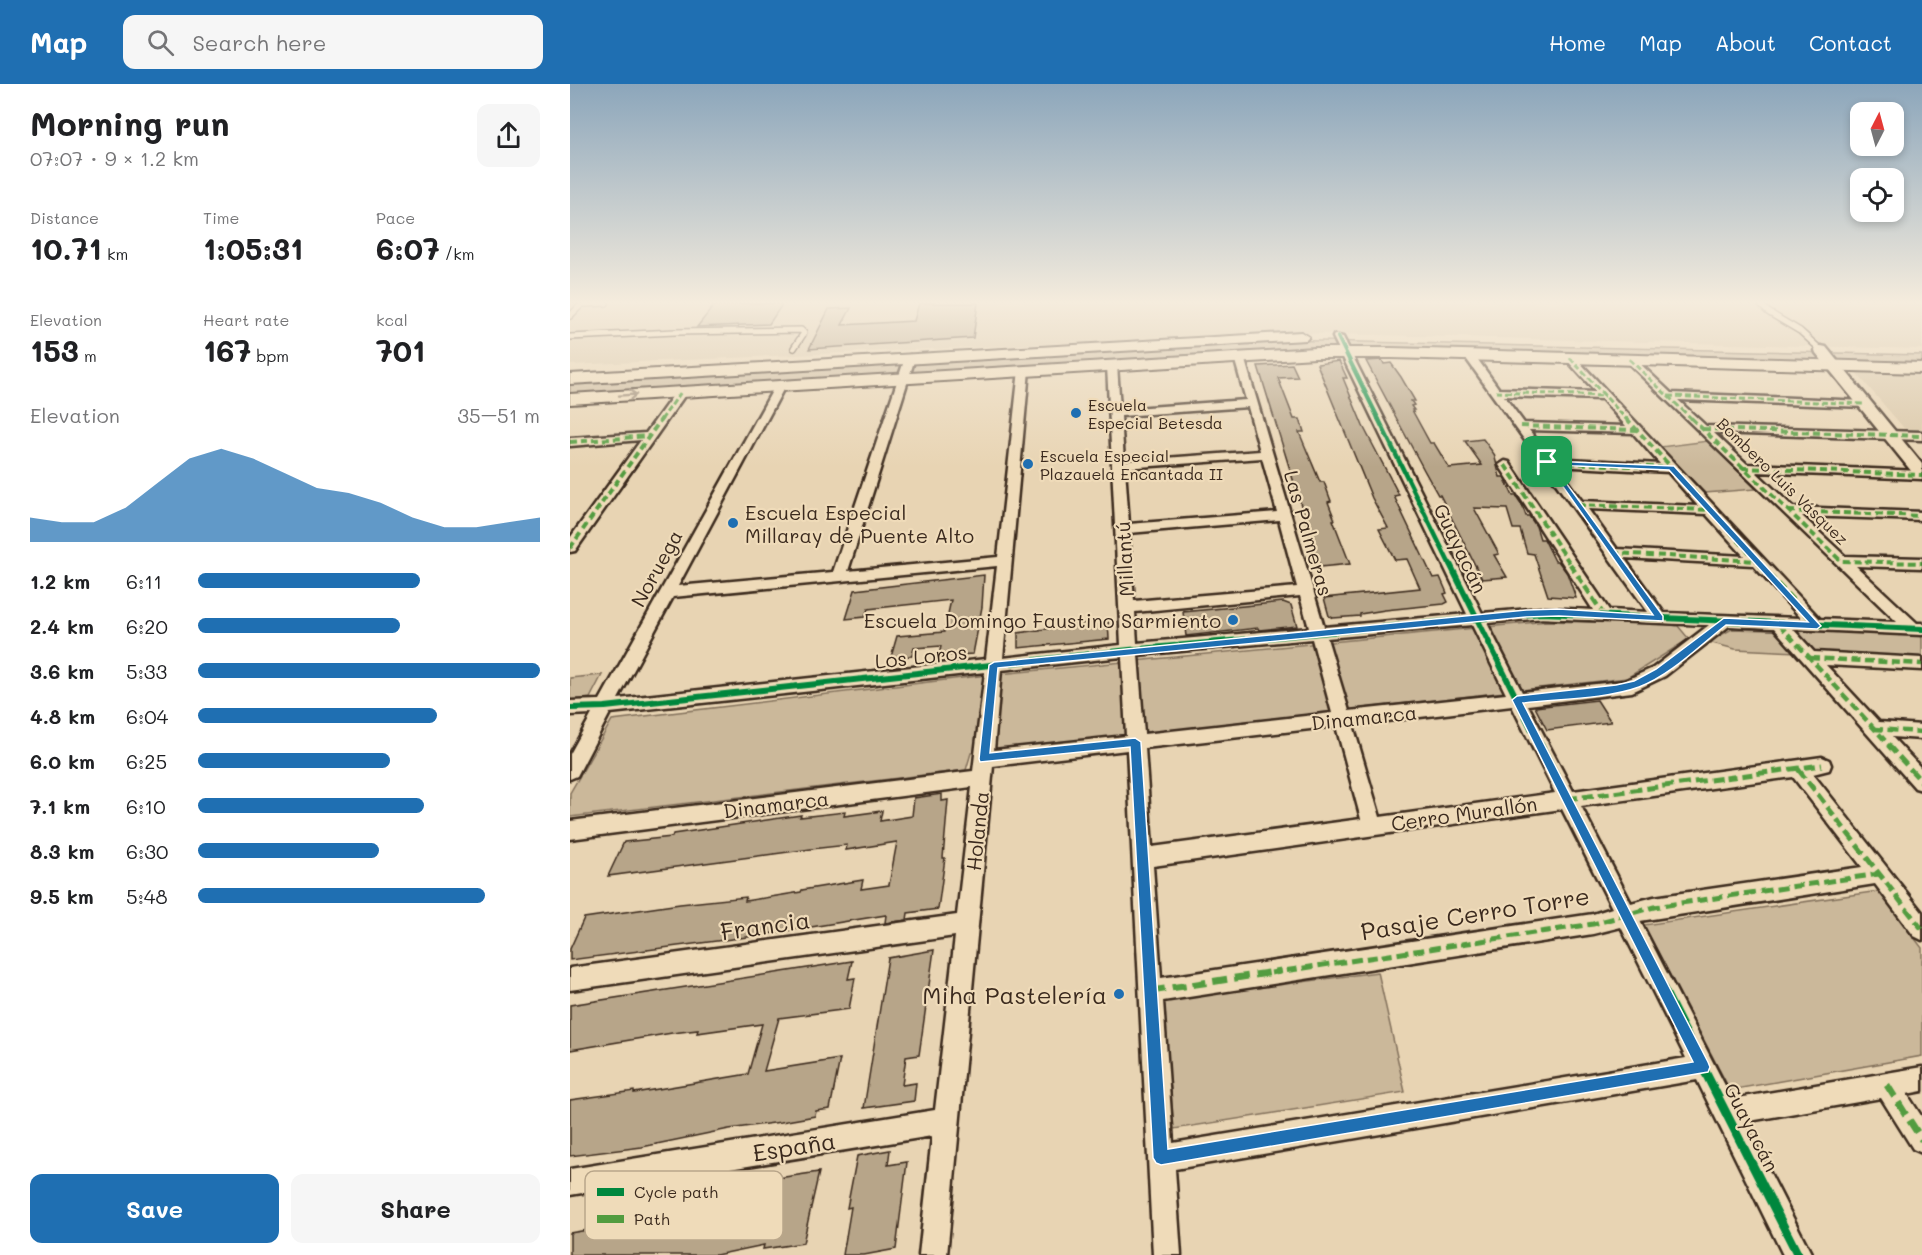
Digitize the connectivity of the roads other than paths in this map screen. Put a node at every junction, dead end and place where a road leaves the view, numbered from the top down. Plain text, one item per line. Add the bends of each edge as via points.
1 (1239, 357) edge
2 (910, 358) junction
3 (917, 358) edge
4 (1229, 358) edge
5 (1349, 358) edge
6 (1471, 358) edge
7 (1558, 358) edge
8 (1570, 358) junction
9 (1828, 358) edge
10 (1629, 359) junction
11 (1112, 365) junction
12 (1834, 365) junction
13 (1922, 368) edge
14 (1024, 370) junction
15 (904, 378) junction
16 (570, 379) edge
17 (780, 386) junction
18 (681, 392) junction
19 (1496, 392) junction
20 (1605, 396) junction
21 (1668, 396) junction
22 (570, 399) edge
23 (1252, 403) junction
24 (1865, 404) junction
25 (1115, 413) junction
26 (1521, 426) junction
27 (1703, 429) junction
28 (1636, 430) junction
29 (650, 436) junction
30 (1891, 436) junction
31 (1922, 436) edge
32 (570, 442) edge
33 (1267, 454) junction
34 (1547, 462) junction
35 (1118, 465) junction
36 (1505, 465) dead end
37 (1671, 468) junction
38 (1743, 468) junction
39 (1922, 474) edge
40 (1578, 505) junction
41 (1711, 510) junction
42 (1788, 511) junction
43 (1284, 516) junction
44 (1922, 516) edge
45 (1122, 530) junction
46 (570, 548) edge
47 (1613, 553) junction
48 (1004, 561) junction
49 (1757, 561) junction
50 (1842, 561) junction
51 (1922, 563) edge
52 (839, 576) junction
53 (1305, 591) junction
54 (668, 592) junction
55 (1127, 607) junction
56 (1604, 615) junction
57 (1477, 618) junction
58 (1660, 618) junction
59 (1724, 622) junction
60 (1779, 624) junction
61 (1817, 626) junction
62 (1918, 629) edge
63 (1317, 633) junction
64 (1130, 650) junction
65 (1810, 658) junction
66 (1922, 664) edge
67 (994, 665) junction
68 (1517, 700) junction
69 (605, 707) junction
70 (570, 708) edge
71 (1341, 719) junction
72 (1874, 729) junction
73 (1922, 732) edge
74 (1135, 742) junction
75 (1822, 765) dead end
76 (983, 768) junction
77 (1798, 768) junction
78 (570, 771) edge
79 (1922, 782) edge
80 (1567, 799) junction
81 (1373, 826) junction
82 (570, 830) edge
83 (1143, 858) junction
84 (1879, 874) junction
85 (1626, 915) junction
86 (967, 924) junction
87 (1922, 929) edge
88 (570, 979) edge
89 (1151, 991) junction
90 (1703, 1067) junction
91 (1922, 1079) edge
92 (1887, 1085) junction
93 (1726, 1113) junction
94 (947, 1121) junction
95 (1922, 1140) edge
96 (1161, 1158) junction
97 (638, 1171) edge
98 (585, 1180) edge
99 (570, 1182) edge
100 (933, 1255) edge
101 (1167, 1255) edge
102 (1798, 1255) edge

1 - 23 street, Las Palmeras
2 - 3 main road
2 - 15 street
2 - 16 main road
4 - 11 main road
5 - 57 street, Guayacán
6 - 19 street
7 - 8 main road
8 - 10 main road
8 - 20 street
9 - 12 street
10 - 12 main road
10 - 21 street, Bombero Luis Vásquez
11 - 14 main road
11 - 25 street, Millantú
12 - 13 main road
12 - 24 street
14 - 15 main road
14 - 48 street, Holanda
15 - 17 main road
15 - 52 street
17 - 18 main road
17 - 54 street, Noruega
22 -> 18 main road
18 - 29 street
19 - 20 street
19 - 26 street
20 - 28 street
21 - 24 street
21 - 27 street, Bombero Luis Vásquez
23 - 25 street
23 - 33 street, Las Palmeras
24 - 30 street
25 - 35 street, Millantú
26 - 28 street
26 - 34 street
27 - 30 street
27 - 38 street, Bombero Luis Vásquez
28 - 37 street
29 - 32 street
29 - 46 street
30 - 31 street
30 - 39 street
33 - 35 street
33 - 43 street, Las Palmeras
34 - 37 street
34 - 40 street
35 - 45 street, Millantú
36 - 56 street
37 - 41 street
38 - 39 street
38 - 42 street, Bombero Luis Vásquez
40 - 41 street
40 - 47 street
41 - 49 street
42 - 44 street
42 - 50 street, Bombero Luis Vásquez
43 - 45 street
43 - 53 street, Las Palmeras
45 - 55 street, Millantú
47 - 49 street
47 - 58 street
48 - 52 street
48 - 67 street, Holanda
49 - 61 street
50 - 51 street
50 - 62 street, Bombero Luis Vásquez
52 - 54 street
53 - 55 street
53 - 63 street, Las Palmeras
54 - 69 street, Noruega
55 - 64 street, Millantú
56 - 57 street, Los Loros via 1542,613
56 - 58 street, Los Loros
57 - 63 street, Los Loros
57 - 68 street, Guayacán
58 - 59 street, Los Loros
59 - 60 street, Los Loros
59 - 68 street, Dinamarca via 1659,672 1636,684
60 - 61 street, Los Loros
60 - 65 street
61 - 62 street, Los Loros
63 - 64 street, Los Loros
63 - 71 street, Las Palmeras
64 - 67 street, Los Loros
64 - 74 street, Millantú
65 - 66 street
65 - 72 street
67 - 69 street, Los Loros
67 - 76 street, Holanda
68 - 71 street, Dinamarca
68 - 80 street, Guayacán
69 - 70 street, Los Loros
69 - 78 street, Noruega
71 - 74 street, Dinamarca
71 - 81 street, Las Palmeras
72 - 73 street
72 - 79 street
74 - 76 street, Dinamarca
74 - 83 street, Millantú
75 - 77 street, Cerro Murallón
76 - 82 street, Dinamarca
76 - 86 street, Holanda
77 - 80 street, Cerro Murallón
77 - 84 street
80 - 81 street, Cerro Murallón
80 - 85 street, Guayacán
81 - 83 street, Cerro Murallón
83 - 89 street, Millantú
84 - 85 street, Pasaje Cerro Torre via 1654,907
84 - 87 street
85 - 89 street, Pasaje Cerro Torre via 1593,924
85 - 90 street, Guayacán
86 - 88 street, Francia
86 - 94 street, Holanda
89 - 96 street, Millantú
90 - 93 street, Guayacán
90 - 96 street
91 - 92 street
92 - 93 street
92 - 95 street
93 - 102 street, Guayacán
94 - 97 street, España
94 - 100 street, Holanda
96 - 101 street, Millantú
98 - 99 street, España

